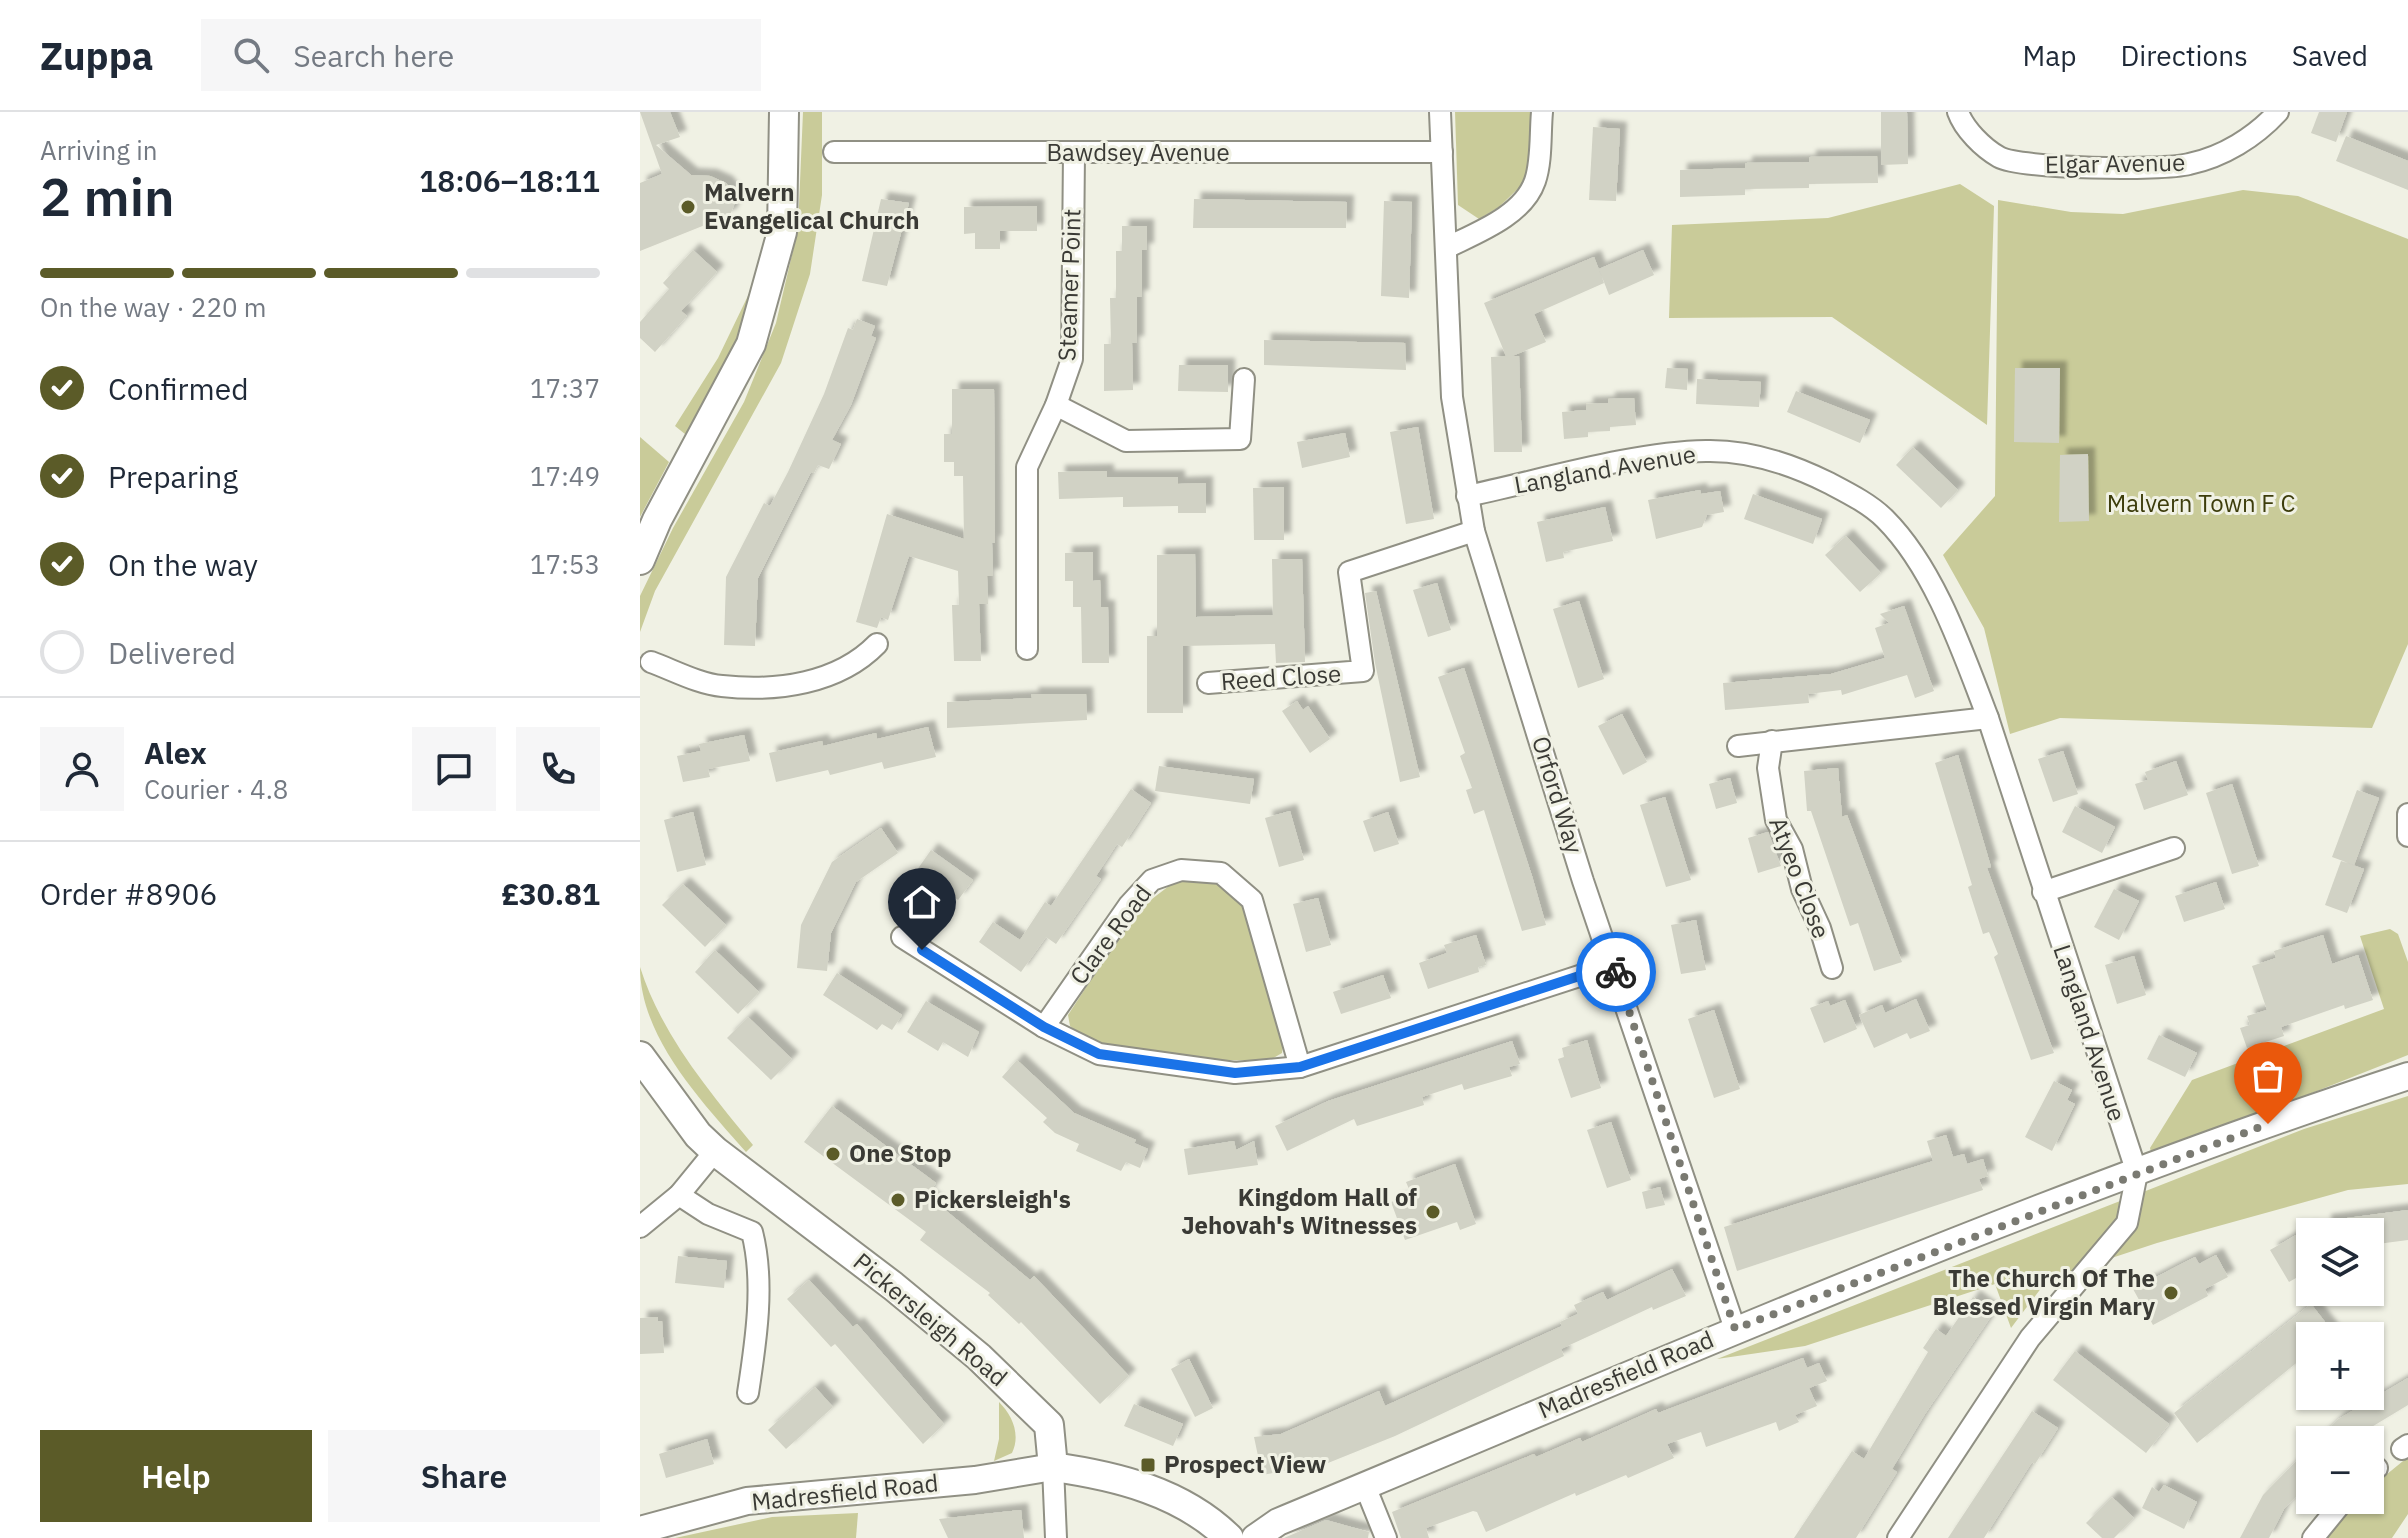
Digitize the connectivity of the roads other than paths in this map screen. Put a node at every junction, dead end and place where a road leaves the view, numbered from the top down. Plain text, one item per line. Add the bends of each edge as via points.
1 (784, 112) edge
2 (1440, 112) edge
3 (1542, 112) edge
4 (1958, 112) edge
5 (2278, 112) edge
6 (834, 152) dead end
7 (1442, 152) junction
8 (1074, 153) junction
9 (1446, 248) junction
10 (1244, 379) dead end
11 (1056, 405) junction
12 (1467, 496) junction
13 (1474, 531) junction
14 (640, 560) edge
15 (877, 644) dead end
16 (1027, 649) dead end
17 (651, 662) dead end
18 (1208, 683) dead end
19 (1988, 718) junction
20 (1772, 741) junction
21 (1738, 746) dead end
22 (2408, 814) edge
23 (2408, 836) edge
24 (2174, 848) dead end
25 (2043, 892) junction
26 (902, 937) dead end
27 (1613, 965) junction
28 (1832, 968) dead end
29 (1044, 1027) junction
30 (640, 1056) edge
31 (1300, 1067) junction
32 (2408, 1076) edge
33 (715, 1151) junction
34 (2137, 1173) junction
35 (679, 1195) junction
36 (640, 1227) edge
37 (1735, 1329) junction
38 (748, 1393) dead end
39 (1053, 1467) junction
40 (1365, 1486) junction
41 (2333, 1514) edge
42 (640, 1530) edge
43 (1056, 1538) edge
44 (1229, 1538) edge
45 (1255, 1538) edge
46 (1386, 1538) edge
47 (1898, 1538) edge
48 (2313, 1538) edge

1 - 14 main road via 782,232 751,344
2 - 7 street, Orford Way
3 - 9 street via 1535,182 1495,223
4 - 5 street, Elgar Avenue via 1978,141 1999,157 2024,166 2109,167 2187,165 2226,151 2262,130
6 - 8 street, Bawdsey Avenue
7 - 8 street, Bawdsey Avenue
7 - 9 street, Orford Way
8 - 11 street, Steamer Point via 1072,359
9 - 12 street, Orford Way via 1452,397
10 - 11 street via 1240,439 1126,441
11 - 16 street, Steamer Point via 1027,467
12 - 13 street, Orford Way
12 - 19 street, Langland Avenue via 1657,456 1708,451 1768,458 1810,474 1850,493 1884,518 1909,550 1950,622
13 - 18 street, Reed Close via 1349,572 1363,671
13 - 27 street, Orford Way
15 - 17 street via 859,663 786,687 719,686
19 - 20 street
19 - 25 street, Langland Avenue
20 - 21 street
20 - 28 street, Atyeo Close via 1768,768 1776,820 1792,849
22 - 23 street
24 - 25 street
25 - 34 street, Langland Avenue
26 - 29 street
27 - 31 street
27 - 37 street, Orford Way
29 - 31 street via 1099,1054 1166,1065 1235,1073
29 - 31 street, Clare Road via 1152,880 1181,870 1221,873 1252,900
30 - 33 main road, Pickersleigh Road
32 - 34 street, Madresfield Road
33 - 35 street
33 - 39 main road, Pickersleigh Road via 979,1357 1049,1425
34 - 37 street, Madresfield Road
34 - 47 street via 2127,1223 2030,1338
35 - 36 street
35 - 38 street via 752,1232 758,1256
37 - 40 street, Madresfield Road
39 - 42 street, Madresfield Road via 975,1480 747,1501
39 - 43 street
39 - 44 main road via 1106,1475 1178,1501
40 - 45 street, Madresfield Road via 1278,1522
40 - 46 street
41 - 48 street

